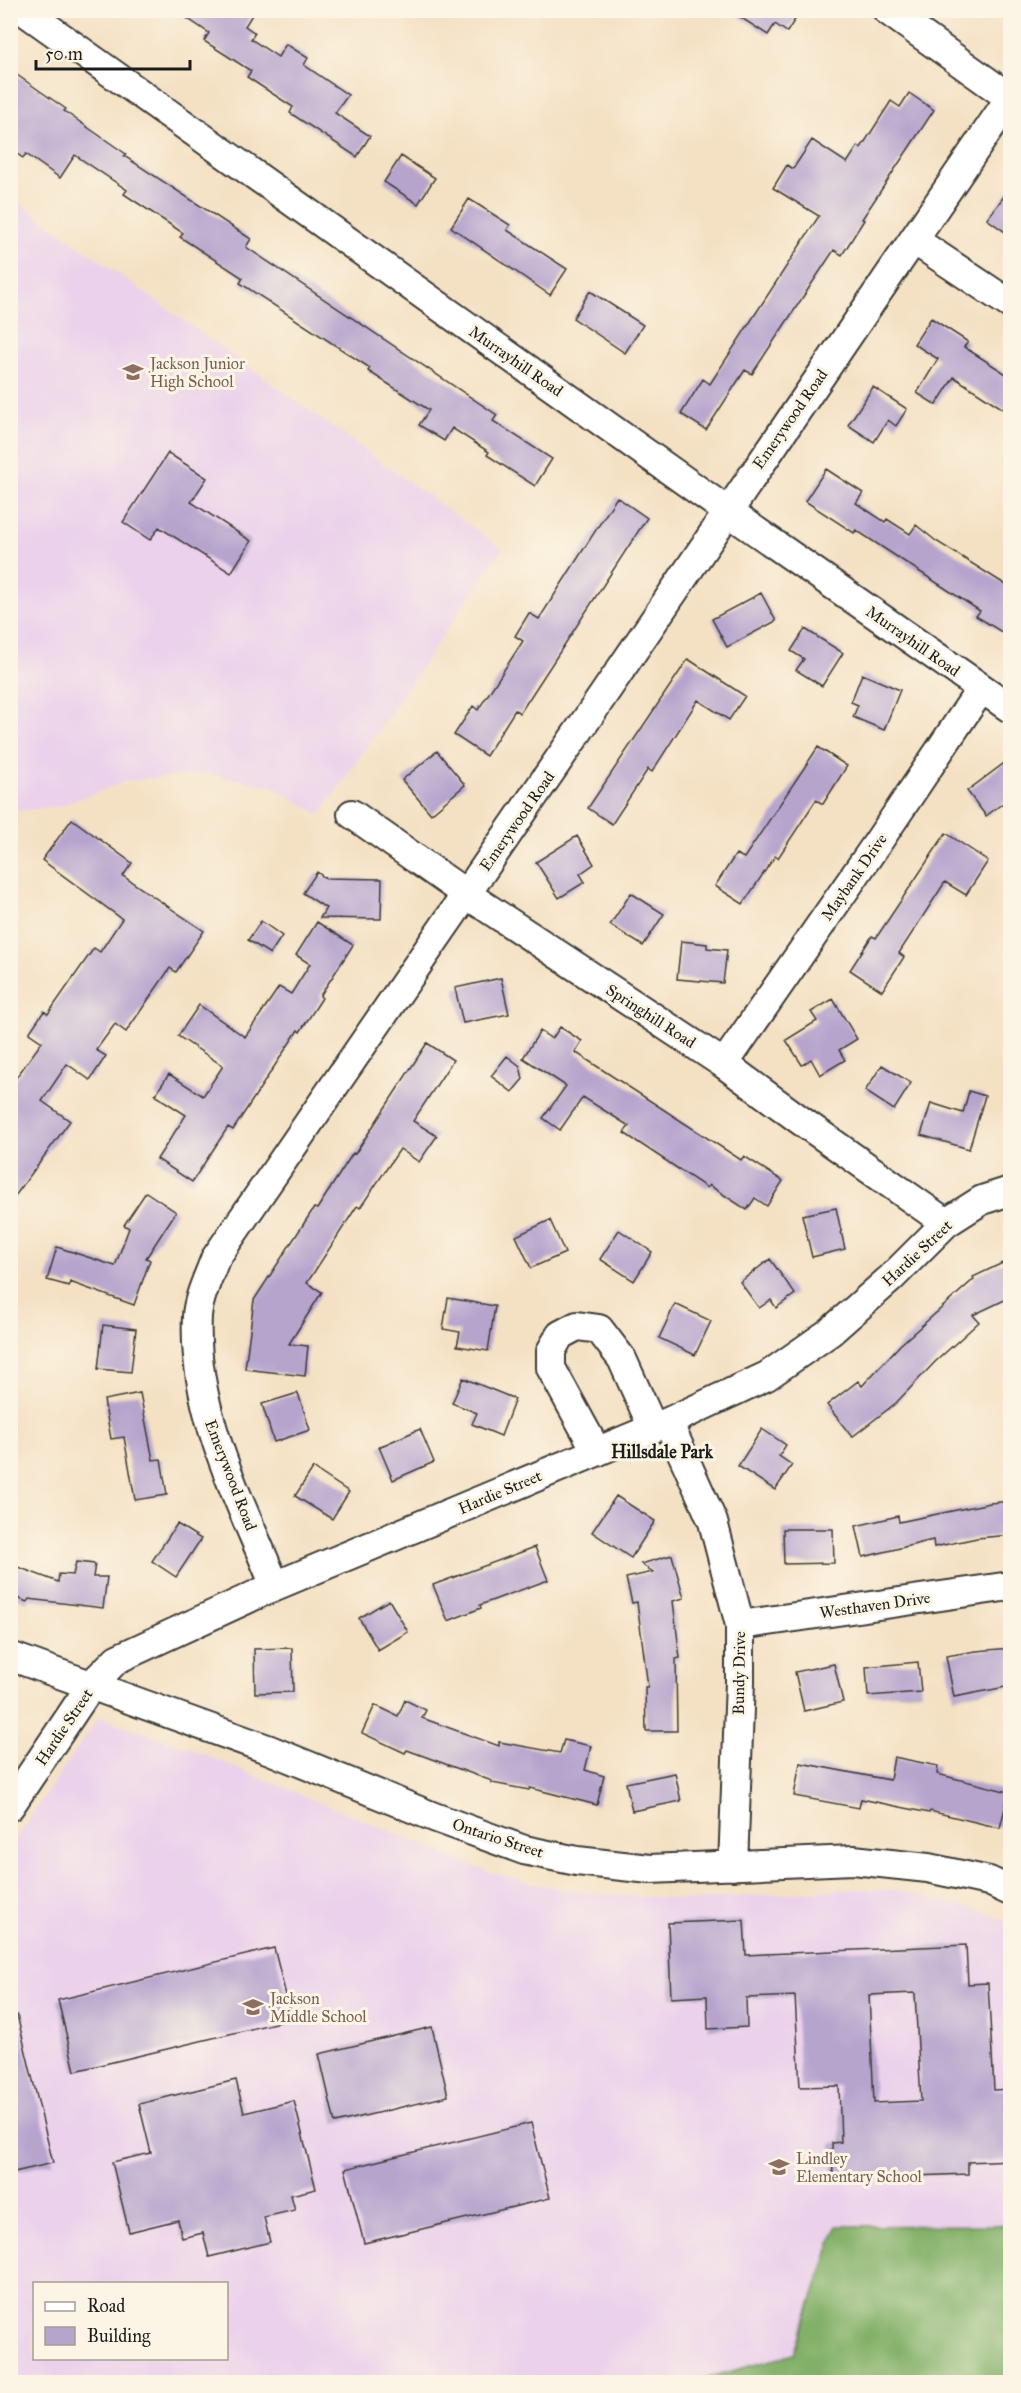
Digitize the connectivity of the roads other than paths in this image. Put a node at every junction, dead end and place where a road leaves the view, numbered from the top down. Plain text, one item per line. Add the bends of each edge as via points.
1 (23, 10) edge
2 (887, 10) edge
3 (1010, 98) edge
4 (914, 240) junction
5 (1011, 304) edge
6 (727, 511) junction
7 (981, 689) junction
8 (1011, 708) edge
9 (352, 814) dead end
10 (466, 894) junction
11 (724, 1064) junction
12 (1011, 1191) edge
13 (946, 1223) junction
14 (661, 1425) junction
15 (597, 1452) junction
16 (275, 1586) junction
17 (1011, 1586) edge
18 (740, 1625) junction
19 (10, 1656) edge
20 (92, 1684) junction
21 (10, 1806) edge
22 (733, 1866) junction
23 (1011, 1891) edge

1 - 6 street, Murrayhill Road
2 - 3 street
3 - 4 street, Emerywood Road
4 - 5 street
4 - 6 street, Emerywood Road
6 - 7 street, Murrayhill Road
6 - 10 street, Emerywood Road
7 - 8 street, Murrayhill Road
7 - 11 street, Maybank Drive
9 - 10 street, Springhill Road
10 - 11 street, Springhill Road
10 - 16 street, Emerywood Road via 215,1259 197,1314 199,1370 212,1431
11 - 13 street, Springhill Road
12 - 13 street, Hardie Street via 982,1200
13 - 14 street, Hardie Street via 830,1332 767,1376
14 - 15 street, Hardie Street
14 - 15 street, Bundy Drive via 622,1359 599,1329 577,1326 560,1335 551,1351 551,1368
14 - 18 street, Bundy Drive via 713,1522
15 - 16 street, Hardie Street
16 - 20 street, Hardie Street via 117,1659
17 - 18 street, Westhaven Drive
18 - 22 street, Bundy Drive
19 - 20 street, Ontario Street
20 - 21 street, Hardie Street
20 - 22 street, Ontario Street via 524,1850 577,1862 634,1868
22 - 23 street, Ontario Street via 853,1860 927,1868 989,1881

